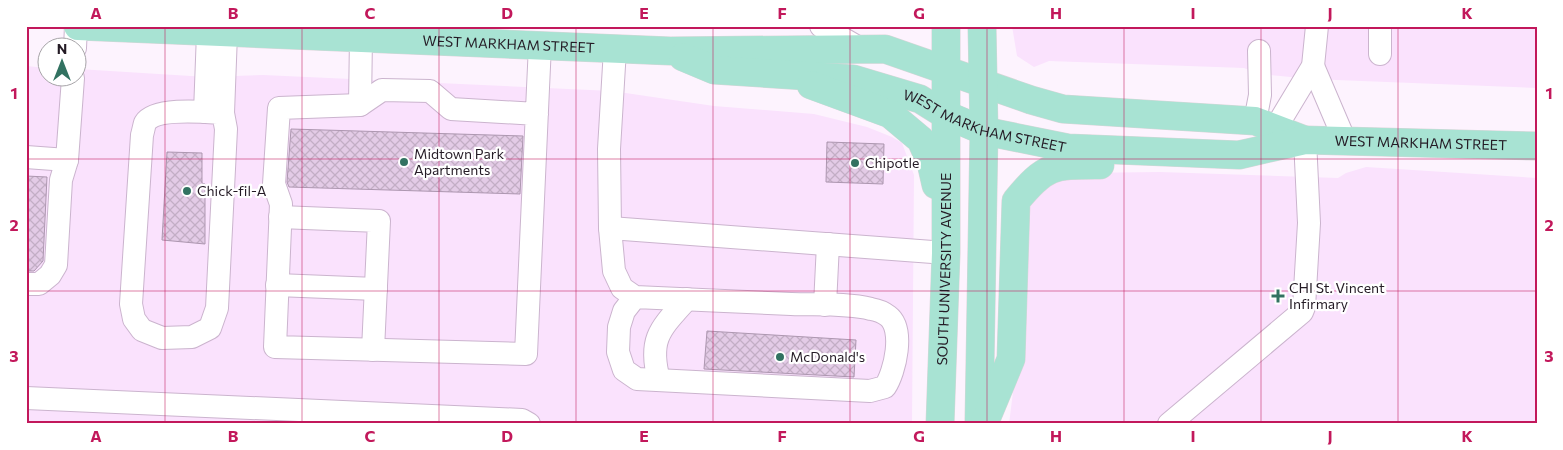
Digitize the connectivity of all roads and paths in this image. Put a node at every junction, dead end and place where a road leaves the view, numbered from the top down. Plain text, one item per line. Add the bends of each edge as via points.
1 (77, 26) edge
2 (821, 26) edge
3 (946, 26) edge
4 (982, 26) edge
5 (1317, 26) edge
6 (1380, 26) edge
7 (260, 30) edge
8 (218, 32) edge
9 (361, 37) junction
10 (540, 45) junction
11 (859, 48) junction
12 (615, 49) junction
13 (670, 51) junction
14 (1259, 51) dead end
15 (1380, 54) dead end
16 (1312, 66) junction
17 (945, 70) junction
18 (782, 74) junction
19 (983, 83) junction
20 (72, 88) edge
21 (360, 105) junction
22 (214, 112) junction
23 (537, 114) junction
24 (944, 114) junction
25 (1265, 125) junction
26 (984, 130) junction
27 (1305, 140) junction
28 (1345, 141) junction
29 (1537, 146) edge
30 (1238, 155) junction
31 (26, 157) edge
32 (67, 160) junction
33 (280, 217) junction
34 (610, 228) junction
35 (946, 241) junction
36 (828, 244) junction
37 (26, 284) edge
38 (278, 285) junction
39 (376, 289) junction
40 (635, 298) junction
41 (687, 299) junction
42 (825, 305) junction
43 (373, 350) junction
44 (659, 380) junction
45 (26, 398) edge
46 (216, 415) edge
47 (529, 424) edge
48 (940, 424) edge
49 (978, 424) edge
50 (984, 424) edge
51 (1169, 424) edge

1 - 8 main road, WEST MARKHAM STREET
2 - 11 lane
3 - 17 main road, SOUTH UNIVERSITY AVENUE
4 - 19 main road
5 - 16 lane
6 - 15 lane
7 - 8 main road, WEST MARKHAM STREET
7 - 9 main road, WEST MARKHAM STREET
8 - 22 lane
9 - 10 main road, WEST MARKHAM STREET
9 - 21 lane
10 - 12 main road, WEST MARKHAM STREET
10 - 23 lane
11 - 13 main road, WEST MARKHAM STREET
11 - 17 main road, WEST MARKHAM STREET via 885,49
12 - 13 main road, WEST MARKHAM STREET
12 - 34 lane via 609,150
13 - 18 main road, WEST MARKHAM STREET via 714,70
14 - 25 lane via 1260,95
16 - 25 lane
16 - 28 lane
17 - 19 main road, WEST MARKHAM STREET
17 - 24 main road, SOUTH UNIVERSITY AVENUE
18 - 24 main road, WEST MARKHAM STREET via 853,79 920,99
18 - 35 main road via 890,114 922,140 931,163
19 - 25 main road, WEST MARKHAM STREET via 1063,108
19 - 26 main road
20 - 32 lane
21 - 23 lane via 382,90 430,91 451,109
21 - 33 lane via 279,108 274,184 281,204
22 - 22 lane via 164,113 145,123 142,135 131,304 134,319 142,330 162,338 192,337 210,328 218,308 226,129
23 - 43 lane via 526,354
24 - 26 main road, WEST MARKHAM STREET
24 - 35 main road, SOUTH UNIVERSITY AVENUE
25 - 27 main road, WEST MARKHAM STREET
26 - 30 main road, WEST MARKHAM STREET via 1068,148
26 - 49 main road
27 - 28 main road, WEST MARKHAM STREET
27 - 30 main road, WEST MARKHAM STREET
27 - 51 lane via 1309,223 1302,312
28 - 29 main road, WEST MARKHAM STREET
30 - 50 main road via 1197,166 1065,165 1046,170 1031,183 1016,201 1011,359
31 - 32 lane
32 - 37 lane via 61,180 56,265 50,276 38,284
33 - 38 lane
33 - 39 lane via 379,221
34 - 36 lane
34 - 40 lane via 616,279
35 - 36 lane
35 - 48 main road, SOUTH UNIVERSITY AVENUE
36 - 42 lane
38 - 39 lane
38 - 43 lane via 275,347
39 - 43 lane
40 - 41 lane
40 - 44 lane via 624,311 619,327 618,352 624,370 637,379
41 - 42 lane
41 - 44 lane via 667,322 655,343
42 - 44 lane via 870,308 890,317 896,327 896,364 885,387 870,391
45 - 46 lane
46 - 47 lane via 522,420

